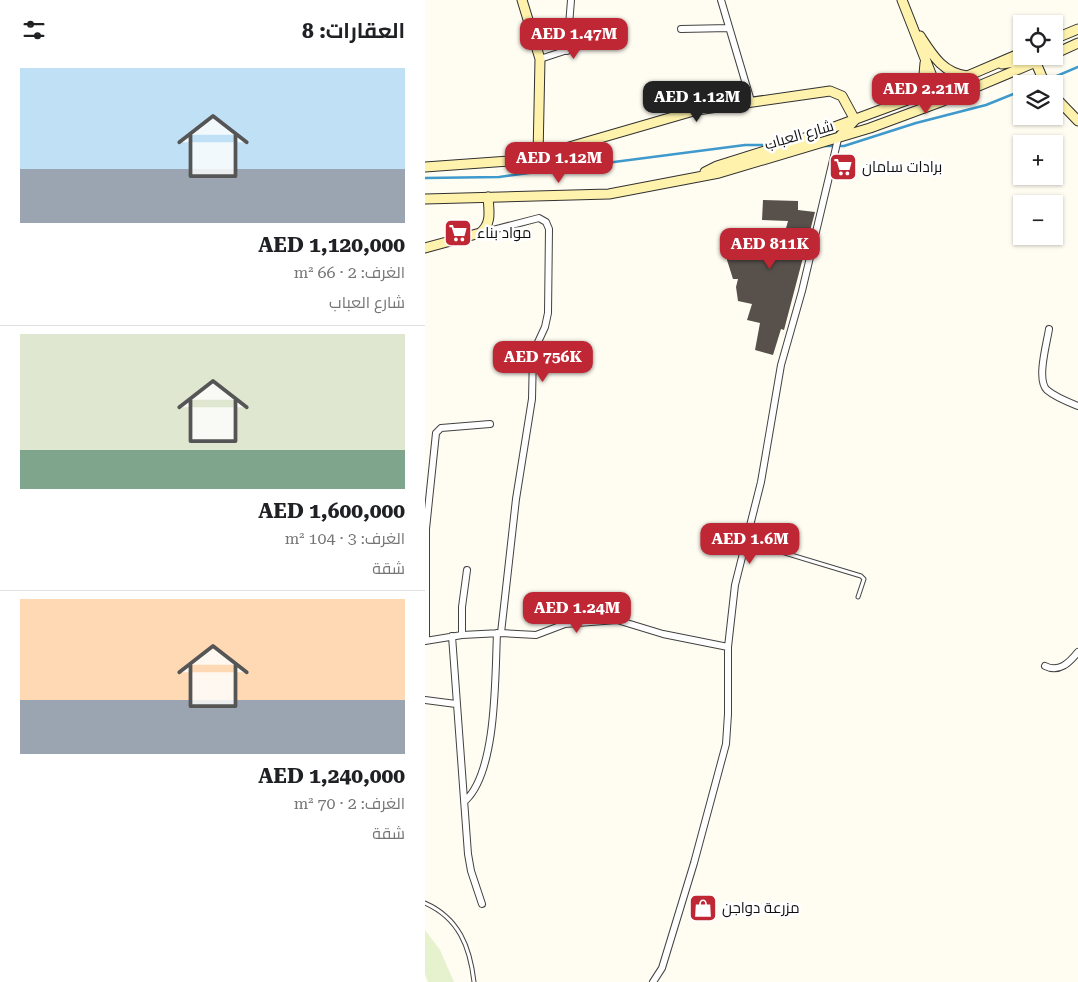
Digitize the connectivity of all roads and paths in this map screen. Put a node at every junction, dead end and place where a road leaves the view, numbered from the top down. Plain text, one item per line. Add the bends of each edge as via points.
1 (521, 0) edge
2 (571, 0) edge
3 (721, 0) edge
4 (902, 0) edge
5 (911, 22) junction
6 (729, 28) junction
7 (681, 29) dead end
8 (1074, 31) edge
9 (601, 39) dead end
10 (1063, 39) edge
11 (1078, 43) edge
12 (1063, 50) edge
13 (567, 51) junction
14 (1013, 56) edge
15 (540, 59) junction
16 (926, 60) junction
17 (1013, 62) edge
18 (995, 64) junction
19 (1028, 65) edge
20 (968, 76) junction
21 (937, 89) junction
22 (971, 89) junction
23 (911, 98) junction
24 (751, 101) junction
25 (1063, 105) edge
26 (855, 120) junction
27 (891, 120) junction
28 (1078, 121) edge
29 (838, 139) junction
30 (782, 145) junction
31 (538, 156) junction
32 (425, 166) edge
33 (693, 178) junction
34 (488, 197) junction
35 (425, 199) edge
36 (480, 234) junction
37 (425, 248) edge
38 (1049, 329) dead end
39 (1078, 406) edge
40 (490, 424) dead end
41 (425, 452) edge
42 (433, 452) junction
43 (745, 540) junction
44 (467, 570) dead end
45 (858, 597) dead end
46 (499, 633) junction
47 (462, 635) junction
48 (452, 636) junction
49 (425, 641) edge
50 (728, 647) junction
51 (1078, 652) edge
52 (1045, 666) dead end
53 (425, 700) edge
54 (456, 704) junction
55 (465, 800) junction
56 (425, 903) edge
57 (482, 904) dead end
58 (474, 982) edge
59 (653, 982) edge

1 - 15 main road
2 - 13 street
3 - 6 street
4 - 5 main road
5 - 16 main road
5 - 20 main road via 940,64
6 - 7 street
6 - 24 street
8 - 10 main road
9 - 13 street
11 - 12 main road
13 - 15 street
14 - 18 main road, شارع العباب
15 - 31 main road
16 - 21 main road
16 - 23 main road via 923,86
17 - 18 main road
18 - 20 main road, شارع العباب
19 - 22 main road, شارع العباب
20 - 21 main road, شارع العباب
21 - 22 main road via 950,93
21 - 23 main road, شارع العباب
21 - 27 main road via 925,102
22 - 27 main road, شارع العباب
23 - 26 main road, شارع العباب
24 - 26 main road via 830,91 842,96
24 - 31 main road via 697,110
25 - 28 main road
26 - 29 main road
26 - 30 main road, شارع العباب
27 - 29 main road, شارع العباب
29 - 30 main road via 828,137
29 - 33 main road, شارع العباب
29 - 43 street via 781,365 761,482
30 - 33 main road, شارع العباب via 717,166
31 - 32 main road
33 - 34 main road, شارع العباب via 609,194
34 - 35 main road, شارع العباب
34 - 36 main road via 489,223
36 - 37 main road
36 - 46 street via 539,218 549,229 548,313 533,353 532,400
38 - 39 street via 1043,386
40 - 42 street via 441,428 437,432
41 - 42 street
42 - 49 street via 426,528
43 - 45 lane via 861,576 864,579
43 - 50 street via 735,585
44 - 47 street via 461,607
46 - 47 street
46 - 50 street via 537,636 565,624 617,620 663,634
46 - 55 street via 489,741 477,787
47 - 48 street
48 - 49 street
48 - 54 street
50 - 59 street via 726,744 662,968
51 - 52 street via 1063,667
53 - 54 street
54 - 55 street
55 - 57 street via 468,854
56 - 58 lane via 446,915 459,929 470,956

